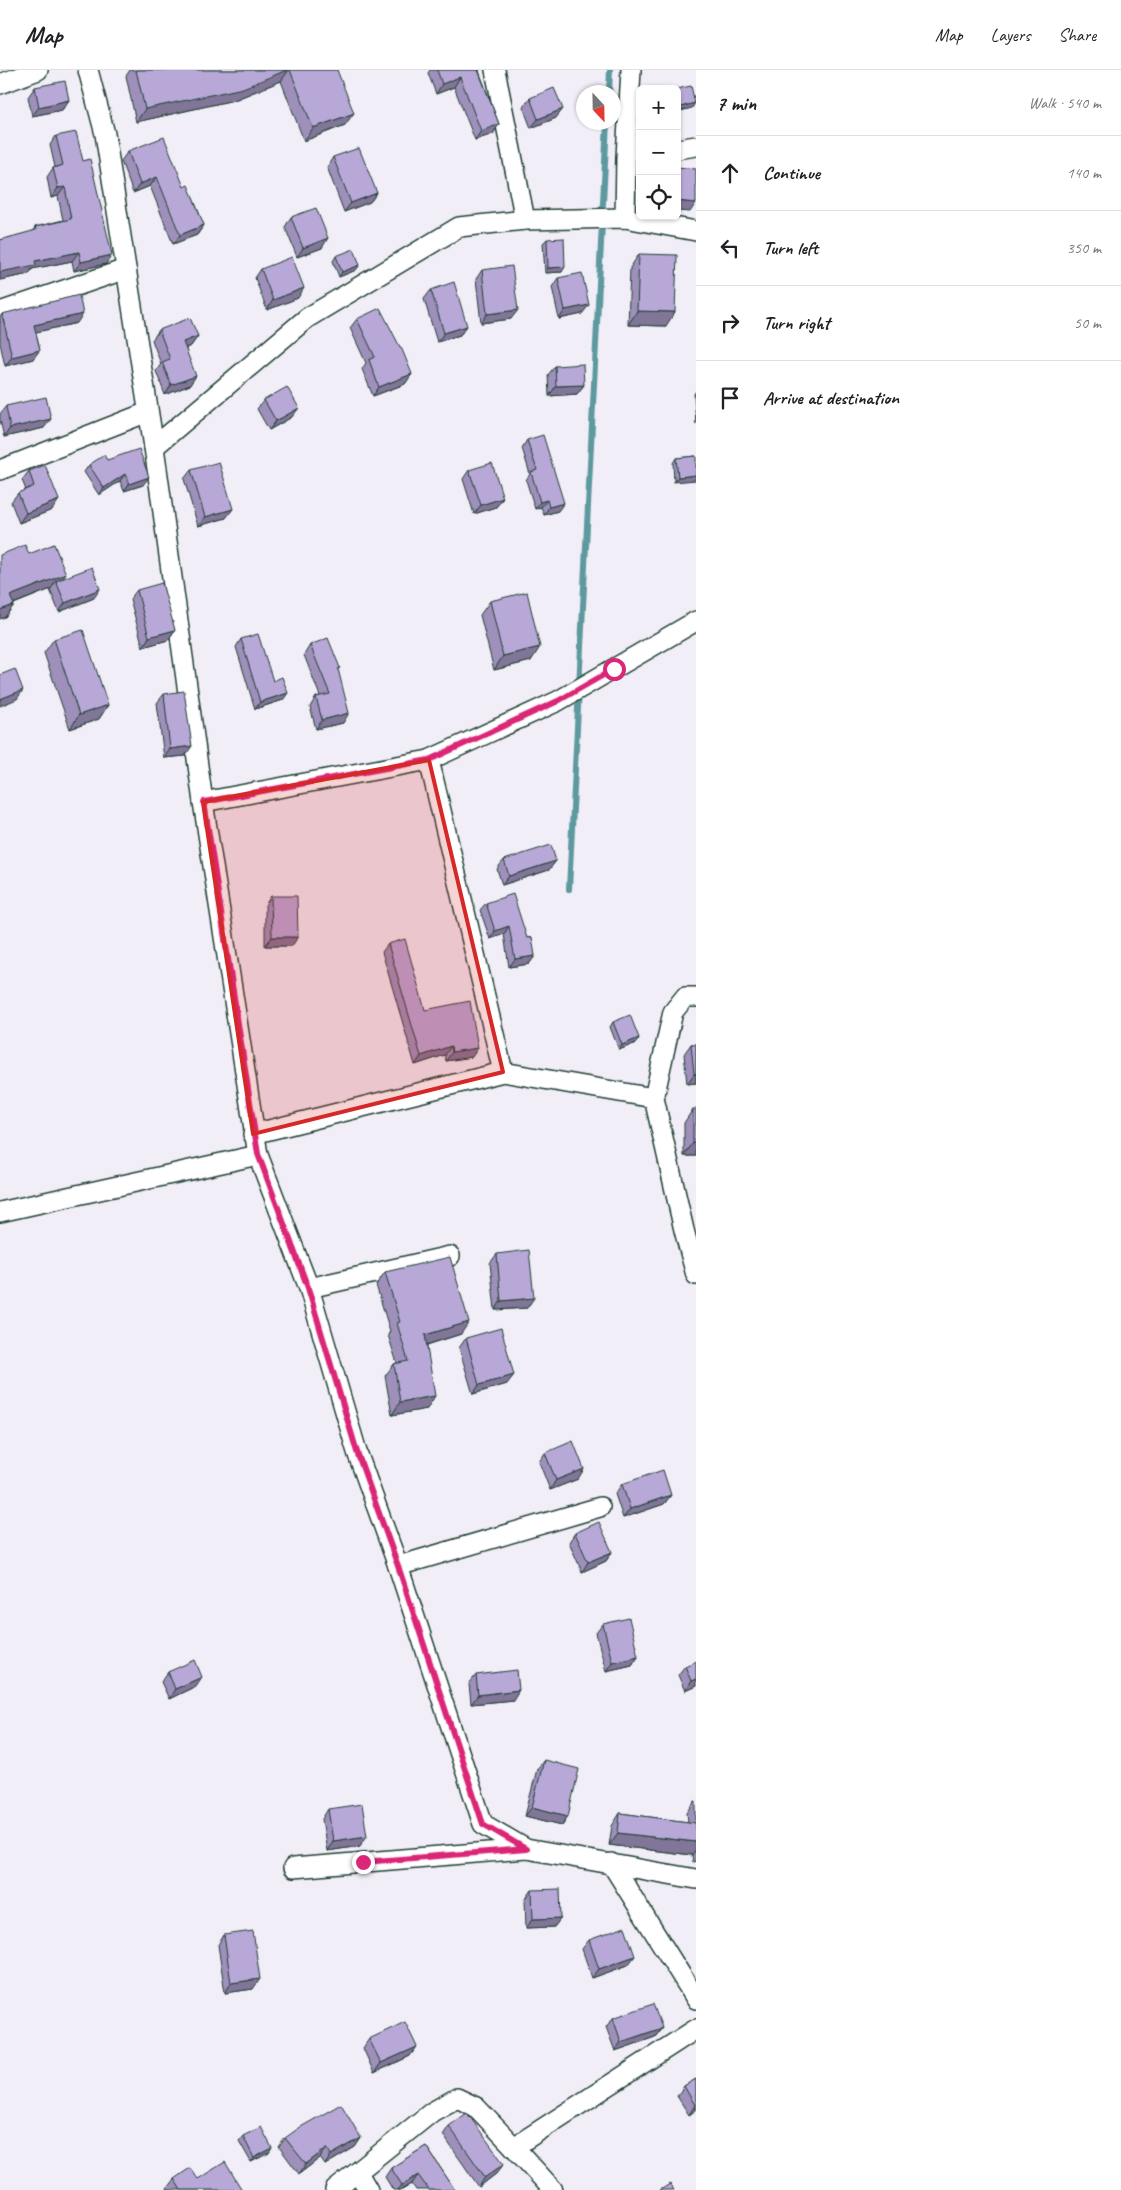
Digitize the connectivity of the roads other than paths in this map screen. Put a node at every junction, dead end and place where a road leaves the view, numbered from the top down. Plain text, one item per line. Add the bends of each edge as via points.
1 (38, 70) edge
2 (88, 70) edge
3 (495, 70) edge
4 (631, 70) edge
5 (0, 84) edge
6 (696, 146) edge
7 (681, 148) edge
8 (633, 156) edge
9 (617, 219) junction
10 (525, 220) junction
11 (696, 231) edge
12 (126, 269) junction
13 (0, 312) edge
14 (148, 412) junction
15 (154, 447) junction
16 (0, 470) edge
17 (696, 621) edge
18 (429, 760) junction
19 (204, 802) junction
20 (696, 997) edge
21 (502, 1072) junction
22 (654, 1098) junction
23 (253, 1134) junction
24 (258, 1154) junction
25 (0, 1212) edge
26 (450, 1256) edge
27 (696, 1275) edge
28 (308, 1288) junction
29 (600, 1507) dead end
30 (398, 1566) junction
31 (526, 1849) junction
32 (611, 1863) junction
33 (293, 1868) dead end
34 (696, 1879) edge
35 (696, 2000) edge
36 (696, 2028) edge
37 (514, 2147) junction
38 (358, 2173) junction
39 (335, 2190) edge
40 (368, 2190) edge
41 (553, 2190) edge

1 - 5 street
2 - 12 street via 105,134
3 - 10 street
4 - 8 street
6 - 7 street
8 - 9 street
9 - 10 street
9 - 11 street
10 - 15 street via 459,227 307,318
12 - 13 street
12 - 14 street
14 - 15 street
14 - 16 street
15 - 19 street
17 - 18 street via 558,701
18 - 19 street
18 - 21 street
19 - 23 street
20 - 22 street via 685,997 673,1012
21 - 22 street
21 - 23 street
22 - 27 street
23 - 24 street
24 - 25 street
24 - 28 street
26 - 28 street
28 - 30 street via 357,1452
29 - 30 street
30 - 31 street via 483,1824
31 - 32 street
31 - 33 street
32 - 34 street
32 - 35 street
36 - 37 street
37 - 38 street via 476,2107 457,2098 432,2112
37 - 41 street
38 - 39 street
38 - 40 street

